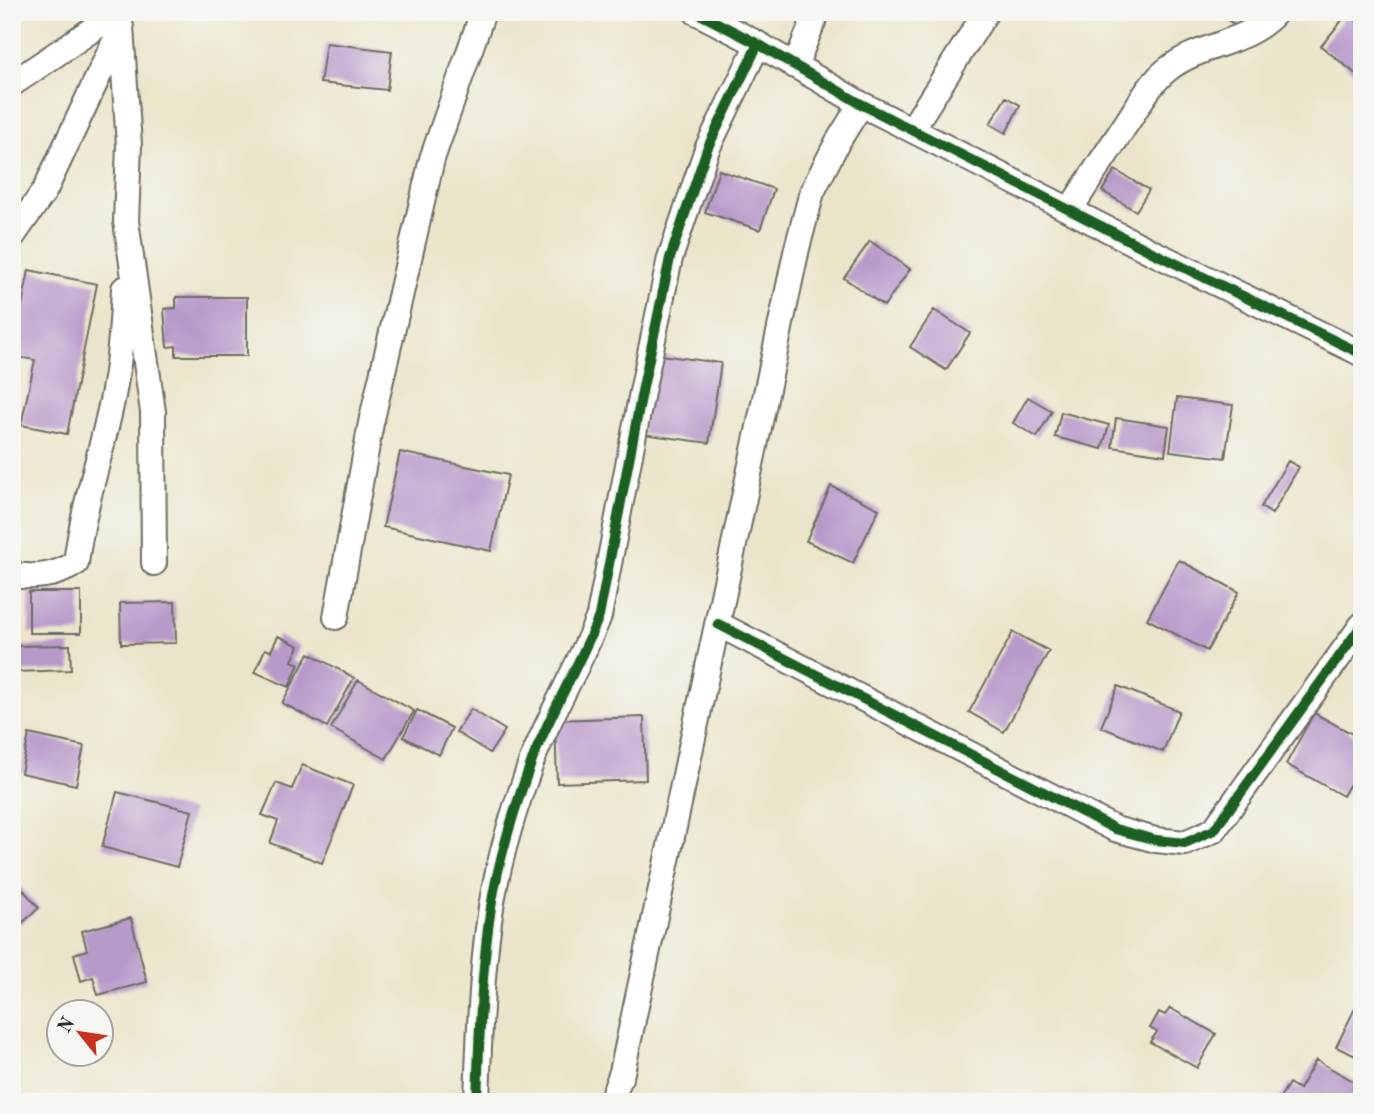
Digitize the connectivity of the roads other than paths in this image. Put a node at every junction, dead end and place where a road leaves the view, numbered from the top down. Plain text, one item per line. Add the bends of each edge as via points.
1 (483, 12) edge
2 (696, 12) edge
3 (817, 12) edge
4 (986, 12) edge
5 (1276, 12) edge
6 (122, 17) edge
7 (758, 44) junction
8 (795, 66) junction
9 (12, 84) edge
10 (861, 104) junction
11 (912, 129) junction
12 (1070, 210) junction
13 (126, 221) junction
14 (12, 237) edge
15 (1362, 354) edge
16 (154, 563) dead end
17 (12, 575) edge
18 (336, 617) dead end
19 (718, 624) junction
20 (1362, 625) edge
21 (477, 1102) edge
22 (611, 1102) edge

1 - 18 street via 432,159 372,423
2 - 7 street
3 - 8 street
4 - 11 street
5 - 12 street via 1249,34 1166,69
6 - 9 street
6 - 13 street via 129,145
6 - 14 street via 45,190
7 - 8 street
7 - 21 street via 707,149 670,258 599,616 531,763 506,844 489,920
8 - 10 street
10 - 11 street
10 - 19 street via 812,192 753,445
11 - 12 street
12 - 15 street
13 - 16 street via 153,412
13 - 17 street via 122,342 76,563 52,575
19 - 20 street via 1115,829 1185,843 1214,830
19 - 22 street via 622,1072

